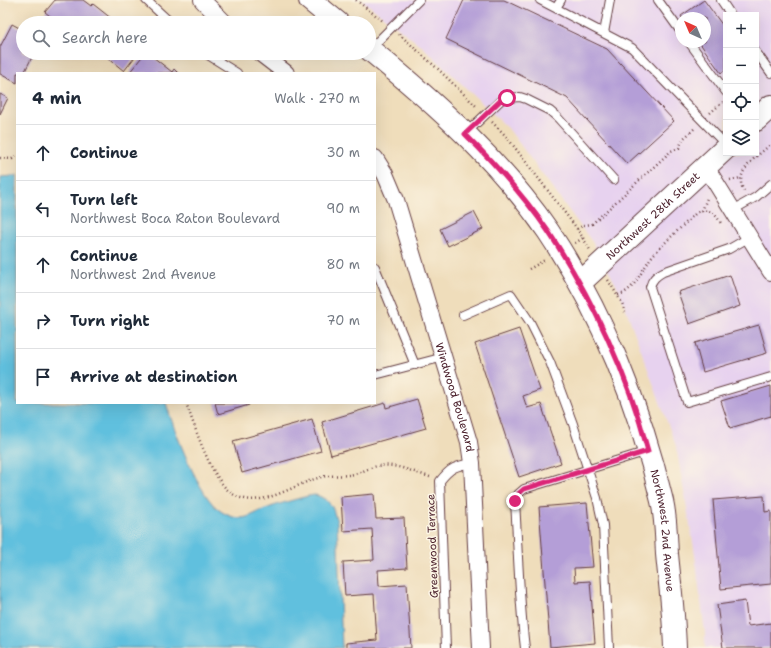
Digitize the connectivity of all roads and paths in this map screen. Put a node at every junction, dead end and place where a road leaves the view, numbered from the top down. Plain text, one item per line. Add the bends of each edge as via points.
1 (146, 0) edge
2 (202, 0) edge
3 (310, 0) edge
4 (419, 0) edge
5 (540, 0) edge
6 (561, 0) edge
7 (610, 0) edge
8 (658, 0) edge
9 (721, 0) edge
10 (556, 8) junction
11 (729, 12) edge
12 (163, 16) edge
13 (216, 16) edge
14 (329, 16) edge
15 (675, 24) edge
16 (604, 33) junction
17 (376, 42) edge
18 (693, 48) edge
19 (376, 55) edge
20 (759, 56) edge
21 (216, 60) edge
22 (269, 60) edge
23 (235, 72) edge
24 (285, 72) edge
25 (771, 73) edge
26 (723, 88) edge
27 (723, 101) edge
28 (702, 121) junction
29 (465, 134) junction
30 (723, 144) edge
31 (771, 144) edge
32 (723, 150) edge
33 (16, 157) edge
34 (0, 158) edge
35 (376, 160) edge
36 (706, 167) junction
37 (743, 173) dead end
38 (742, 178) dead end
39 (614, 180) dead end
40 (726, 181) dead end
41 (771, 184) edge
42 (707, 198) dead end
43 (733, 210) junction
44 (702, 211) junction
45 (722, 225) dead end
46 (577, 229) dead end
47 (750, 237) junction
48 (376, 268) edge
49 (771, 272) edge
50 (580, 283) junction
51 (618, 295) dead end
52 (463, 315) dead end
53 (444, 357) junction
54 (415, 365) junction
55 (376, 375) edge
56 (771, 377) edge
57 (186, 404) edge
58 (648, 451) junction
59 (472, 463) junction
60 (588, 469) junction
61 (440, 481) junction
62 (446, 648) edge
63 (481, 648) edge
64 (525, 648) edge
65 (609, 648) edge
66 (675, 648) edge

1 - 12 lane
2 - 13 street
3 - 14 street
4 - 17 lane
5 - 10 lane
6 - 10 lane
7 - 16 lane
8 - 15 lane
9 - 11 lane
10 - 16 lane
16 - 28 lane via 632,48
18 - 26 lane
19 - 29 street, Northwest 2nd Avenue
20 - 25 lane
21 - 23 lane
22 - 24 street
27 - 28 path
28 - 30 lane
28 - 46 path via 683,139 680,148 671,151 592,224
29 - 39 lane via 502,99 526,99 558,118
29 - 50 street, Northwest 2nd Avenue via 514,188 547,231
31 - 37 path via 745,168
32 - 36 street, Northwest 28th Street
33 - 34 path via 12,159
35 - 53 street, Windwood Boulevard via 396,200
36 - 43 street
36 - 50 street, Northwest 28th Street
38 - 40 path
41 - 43 lane via 756,197
42 - 44 path
43 - 47 street
44 - 45 path via 710,211 717,216
44 - 51 path via 696,213 653,256 629,289
47 - 49 street
47 - 56 lane via 729,249 663,272 656,276 650,287 687,402
48 - 54 lane
50 - 58 street, Northwest 2nd Avenue via 620,367 640,420
52 - 60 lane via 511,294 530,322 550,362
53 - 54 lane
53 - 59 street, Windwood Boulevard via 469,442
54 - 55 lane
57 - 61 path via 218,478 230,492 248,500 273,497 320,477 355,474 378,466 396,466
58 - 60 lane
58 - 66 street, Northwest 2nd Avenue via 662,503
59 - 61 lane, Greenwood Terrace via 454,467
59 - 63 street, Windwood Boulevard
60 - 64 lane via 524,489 516,496 520,615
60 - 65 lane via 603,525
61 - 62 lane, Greenwood Terrace

